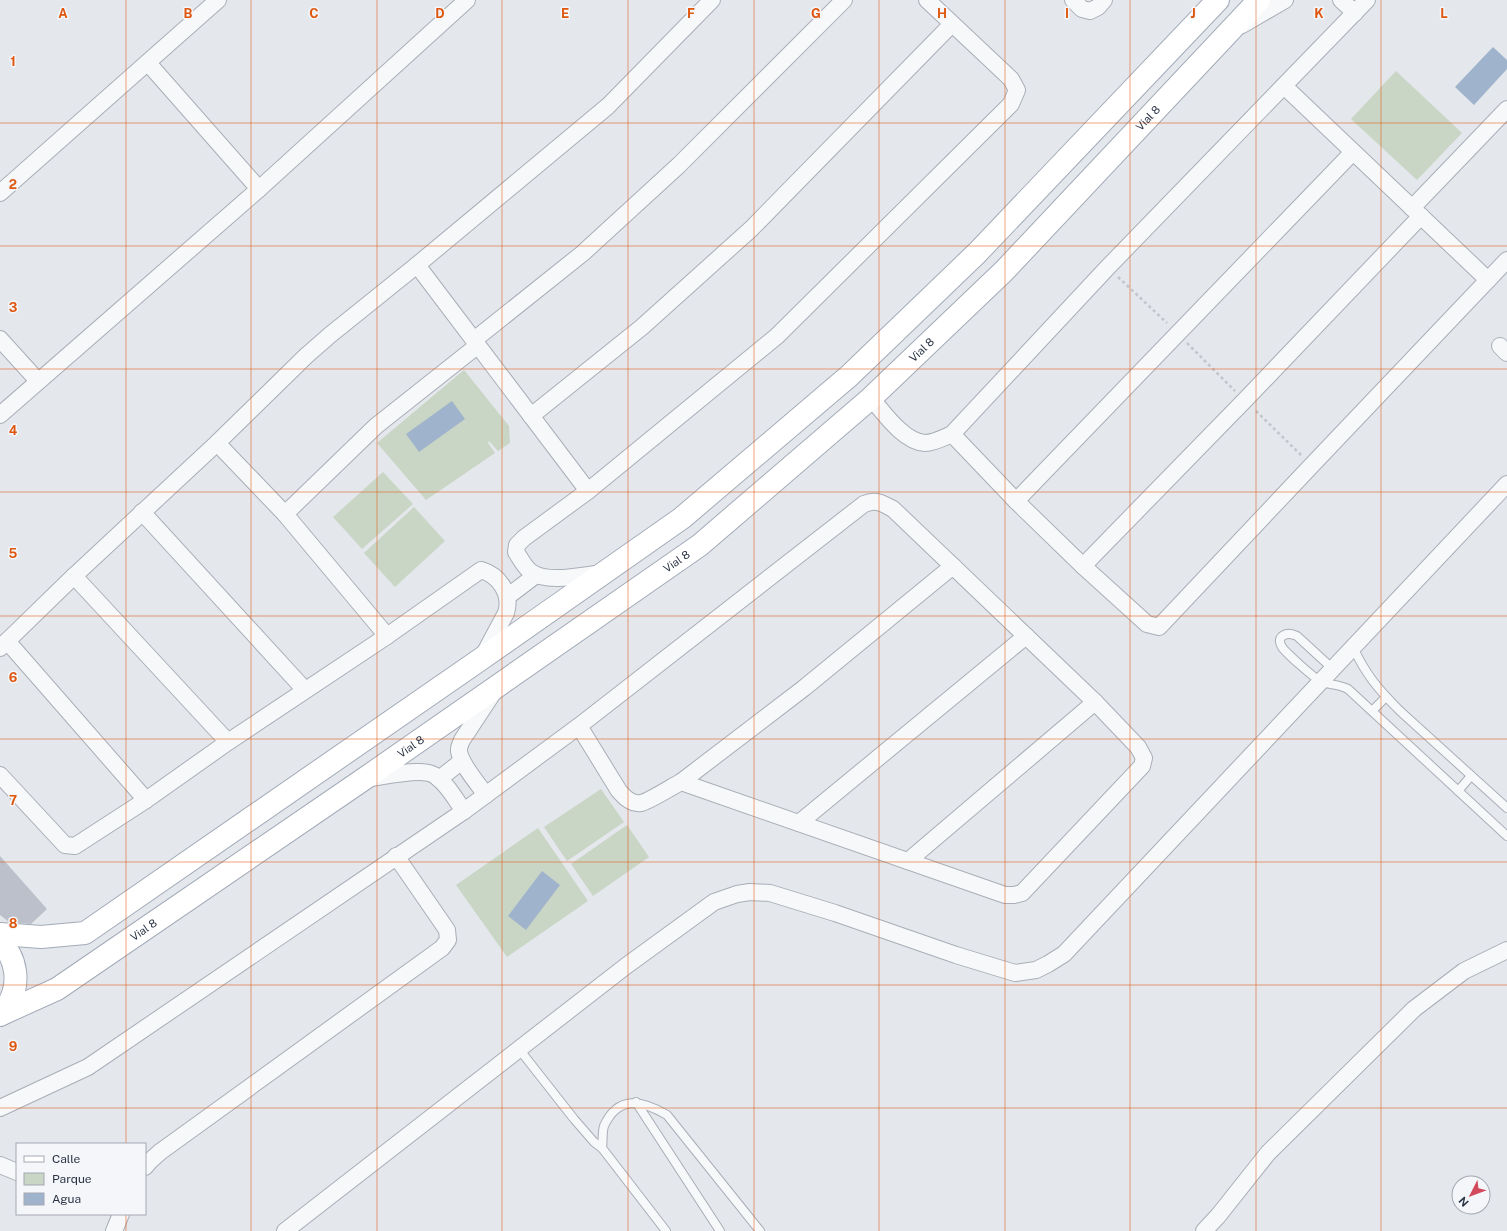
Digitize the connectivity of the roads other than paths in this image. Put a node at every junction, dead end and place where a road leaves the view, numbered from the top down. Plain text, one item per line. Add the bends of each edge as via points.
1 (218, 0) edge
2 (467, 0) edge
3 (712, 0) edge
4 (844, 0) edge
5 (927, 0) edge
6 (1073, 0) edge
7 (1104, 0) edge
8 (1218, 0) edge
9 (1259, 0) edge
10 (1285, 0) edge
11 (1341, 0) edge
12 (1367, 0) edge
13 (1355, 13) junction
14 (952, 24) junction
15 (1227, 33) junction
16 (148, 63) junction
17 (1284, 86) junction
18 (1507, 109) edge
19 (1353, 152) junction
20 (259, 189) junction
21 (0, 193) edge
22 (1417, 212) junction
23 (1507, 260) edge
24 (417, 265) junction
25 (1488, 280) junction
26 (0, 339) edge
27 (476, 343) junction
28 (38, 381) junction
29 (871, 398) junction
30 (0, 415) edge
31 (532, 416) junction
32 (952, 434) junction
33 (217, 444) junction
34 (1507, 484) edge
35 (588, 491) junction
36 (1016, 501) junction
37 (142, 512) junction
38 (285, 514) junction
39 (953, 566) junction
40 (1083, 566) junction
41 (604, 572) junction
42 (536, 575) junction
43 (74, 576) junction
44 (507, 597) junction
45 (387, 636) junction
46 (1026, 636) junction
47 (4, 644) edge
48 (1354, 647) junction
49 (481, 659) junction
50 (1333, 669) junction
51 (1321, 682) junction
52 (498, 687) junction
53 (305, 690) junction
54 (1386, 697) junction
55 (1094, 702) junction
56 (1372, 711) junction
57 (579, 726) junction
58 (228, 742) junction
59 (462, 761) junction
60 (0, 775) edge
61 (1471, 776) junction
62 (364, 779) junction
63 (439, 779) junction
64 (681, 782) junction
65 (1458, 791) junction
66 (486, 795) junction
67 (146, 800) junction
68 (1507, 808) edge
69 (464, 811) junction
70 (799, 823) junction
71 (1507, 836) edge
72 (396, 856) junction
73 (908, 861) junction
74 (0, 934) edge
75 (0, 942) edge
76 (1507, 950) edge
77 (2, 1014) edge
78 (519, 1049) junction
79 (636, 1102) junction
80 (0, 1108) edge
81 (602, 1148) junction
82 (0, 1165) edge
83 (146, 1166) edge
84 (16, 1172) edge
85 (120, 1215) edge
86 (114, 1231) edge
87 (285, 1231) edge
88 (666, 1231) edge
89 (720, 1231) edge
90 (760, 1231) edge
91 (1204, 1231) edge

1 - 16 street
2 - 20 street
3 - 24 street via 608,106
4 - 27 street via 679,165 583,253
5 - 14 street
6 - 7 street via 1082,9 1090,11
8 - 41 main road via 977,253 849,376 682,518
9 - 15 main road, Vial 8
10 - 15 street
11 - 13 street
12 - 13 street
13 - 17 street
14 - 31 street via 751,229 642,327
14 - 35 street via 1011,79 1017,90 1011,104 777,336
15 - 29 main road, Vial 8 via 1004,271
16 - 20 street
16 - 21 street
17 - 19 street
17 - 32 street via 1108,267
18 - 22 street
19 - 22 street
19 - 36 street
20 - 28 street
22 - 25 street
22 - 40 street via 1245,400
23 - 25 street
24 - 27 street
24 - 33 street via 306,356
25 - 40 street via 1159,628 1146,624
26 - 28 street
27 - 31 street
27 - 38 street via 376,426
28 - 30 street
29 - 32 street via 903,433 914,440 926,443
29 - 52 main road, Vial 8 via 700,545
31 - 35 street
32 - 36 street
33 - 37 street
33 - 38 street
34 - 48 street
35 - 42 street via 517,545 516,552 529,571
36 - 40 street
37 - 43 street
37 - 53 street
38 - 45 street
39 - 46 street
39 - 57 street via 893,508 873,500 864,504
39 - 64 street via 804,688
41 - 42 street via 558,578
41 - 49 main road
42 - 44 street
43 - 47 street
43 - 58 street
44 - 45 street via 496,578 481,570
44 - 49 street via 509,606
45 - 53 street
46 - 55 street
46 - 70 street
47 - 67 street
48 - 50 street
48 - 54 lane via 1362,667
49 - 74 main road via 85,933 41,937
50 - 51 street
50 - 51 lane via 1297,636 1290,633 1282,638 1282,647
51 - 56 lane via 1341,685
51 - 78 street via 1064,954 1036,970 1015,973 835,912 770,893 736,894 714,902
52 - 59 street via 462,740 458,749
52 - 62 main road, Vial 8
53 - 58 street
54 - 56 lane
54 - 61 lane
55 - 73 street
55 - 73 street via 1138,747 1144,758 1142,766 1022,893 1005,895
56 - 65 lane
57 - 64 street via 624,798 641,803
57 - 66 street
58 - 67 street
59 - 63 street
59 - 66 street
60 - 67 street via 65,845 70,847
61 - 65 lane
61 - 68 lane
62 - 63 street via 419,771 428,772
62 - 77 main road, Vial 8 via 57,989
63 - 69 street
64 - 70 street
65 - 71 lane
66 - 69 street
69 - 72 street
70 - 73 street
72 - 80 street via 88,1067
72 - 83 street via 447,930 448,940 442,948 160,1152
75 - 77 main road via 7,949 16,970 14,993
76 - 91 street via 1464,971 1414,1009 1268,1153
78 - 81 lane via 574,1119
78 - 87 street
79 - 81 lane via 625,1103 614,1112 604,1127
79 - 89 lane
79 - 90 lane via 667,1115
81 - 88 lane
82 - 84 street
85 - 86 street

